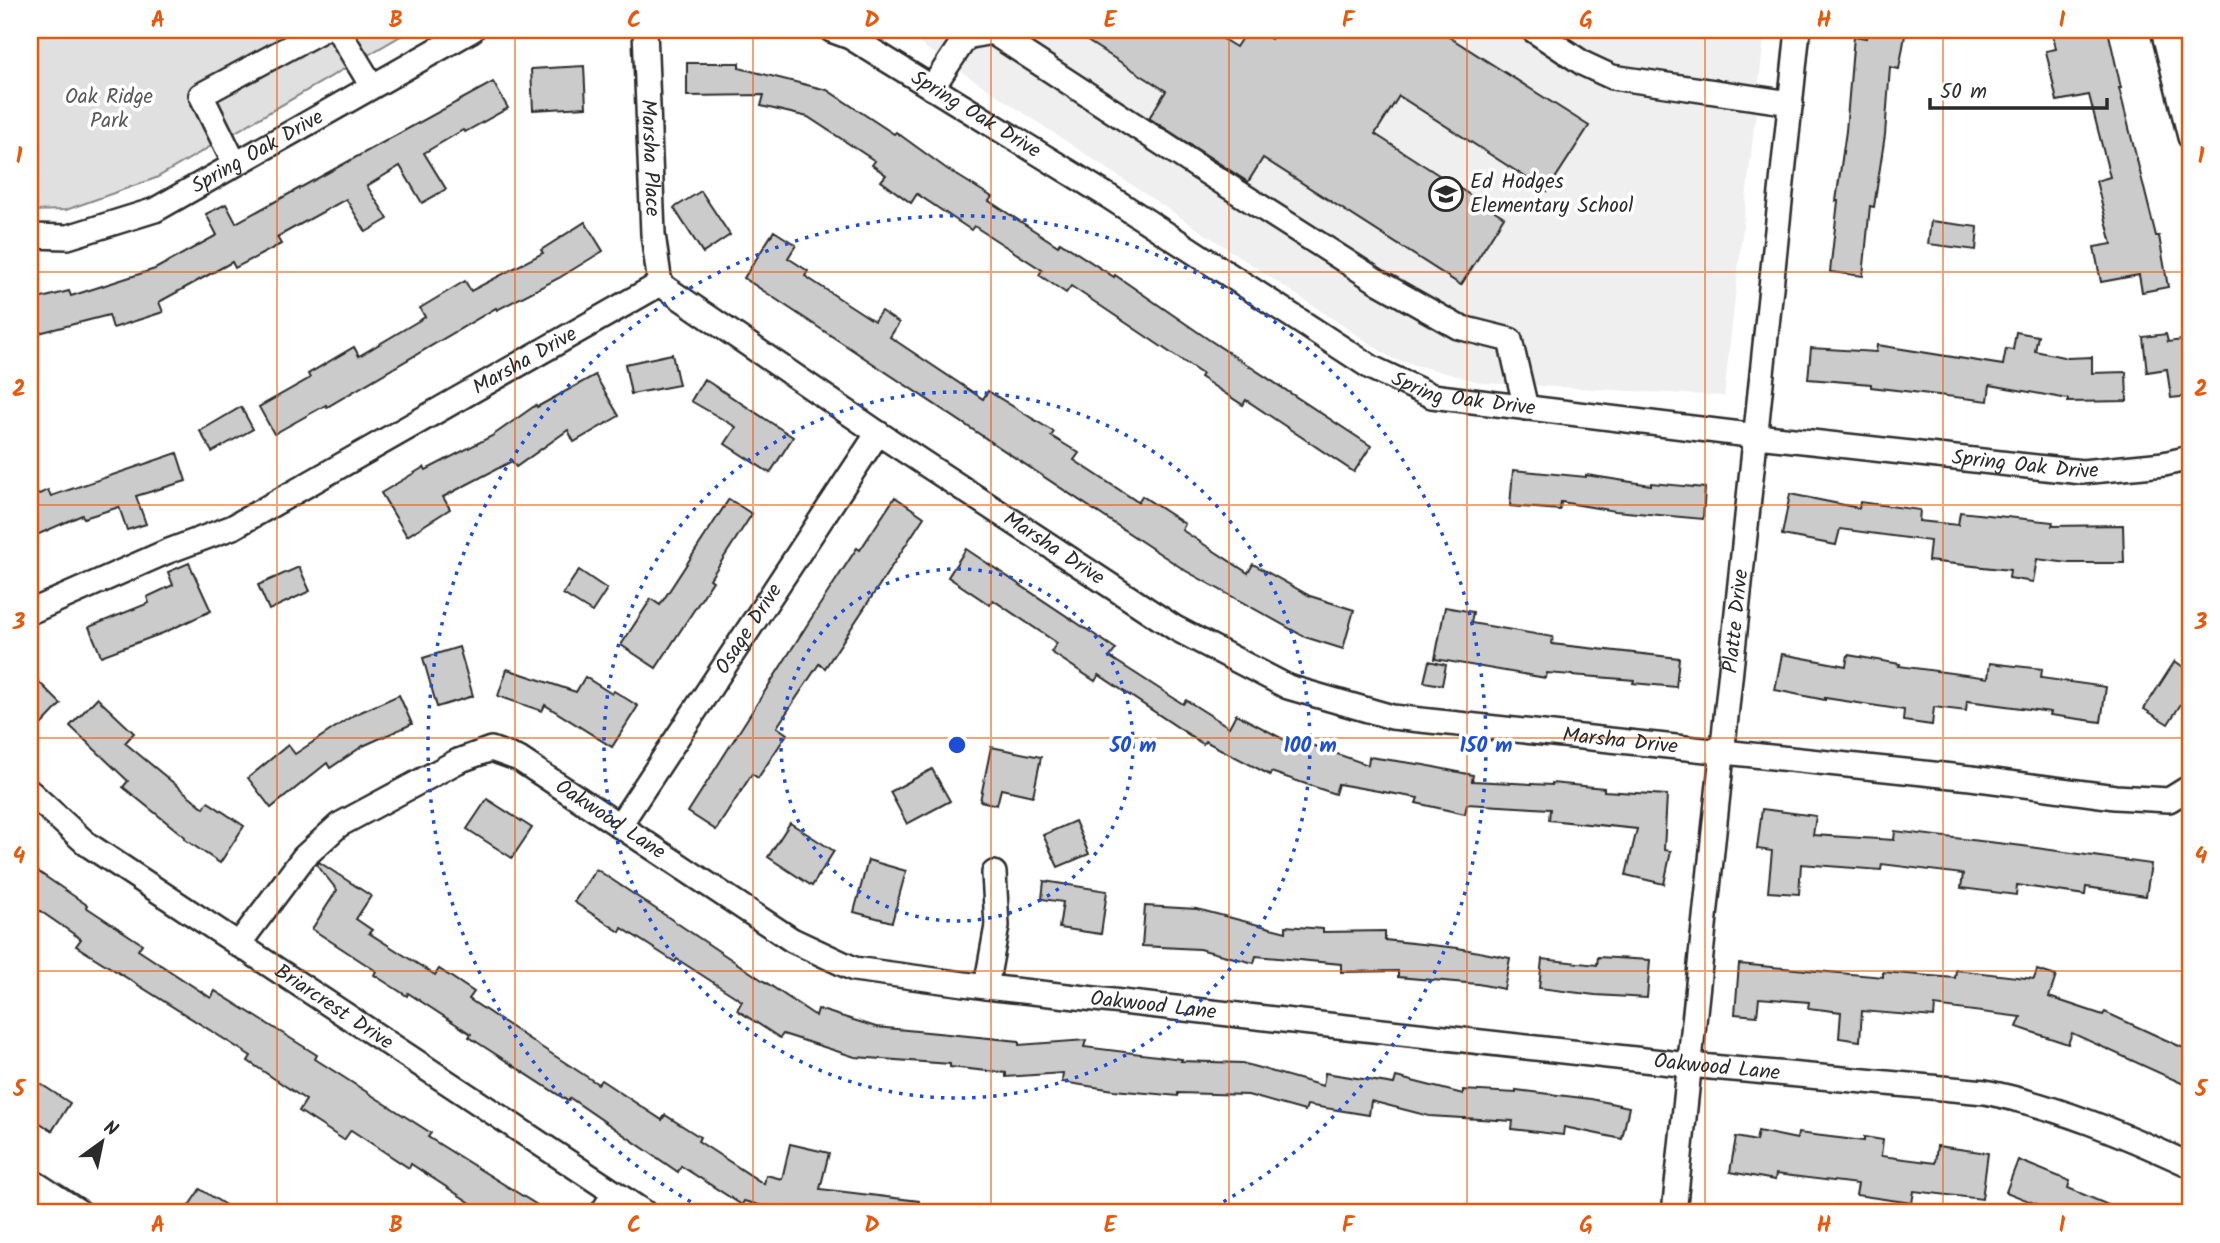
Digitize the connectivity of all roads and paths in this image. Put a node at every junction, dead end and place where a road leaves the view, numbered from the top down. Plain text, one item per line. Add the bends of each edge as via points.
1 (322, 30) edge
2 (338, 30) edge
3 (472, 30) edge
4 (645, 30) edge
5 (831, 30) edge
6 (1533, 30) edge
7 (1798, 30) edge
8 (2163, 30) edge
9 (372, 86) junction
10 (932, 88) junction
11 (1791, 103) junction
12 (2190, 137) edge
13 (235, 164) junction
14 (30, 236) edge
15 (660, 284) junction
16 (1526, 408) junction
17 (878, 433) junction
18 (1757, 436) junction
19 (2190, 458) edge
20 (30, 612) edge
21 (1723, 751) junction
22 (2190, 787) edge
23 (30, 792) edge
24 (619, 826) junction
25 (994, 873) dead end
26 (238, 945) junction
27 (986, 987) junction
28 (1689, 1065) junction
29 (2190, 1165) edge
30 (30, 1180) edge
31 (608, 1204) edge
32 (81, 1213) edge
33 (645, 1213) edge
34 (1674, 1213) edge

1 - 13 street via 201,95
2 - 9 street
3 - 9 street, Spring Oak Drive
4 - 15 street, Marsha Place via 653,234
5 - 10 street, Spring Oak Drive
6 - 11 street via 1612,77
7 - 11 street, Platte Drive
8 - 12 street
9 - 13 street, Spring Oak Drive
10 - 16 street, Spring Oak Drive via 1372,368 1432,396
10 - 16 street via 966,37 992,32 1380,283 1458,327 1510,340
11 - 18 street, Platte Drive
13 - 14 street, Spring Oak Drive via 155,210 68,237
15 - 17 street, Marsha Drive
15 - 20 street, Marsha Drive via 233,527
16 - 18 street, Spring Oak Drive
17 - 21 street, Marsha Drive via 1175,628 1288,687 1392,717
17 - 24 street, Osage Drive
18 - 19 street, Spring Oak Drive via 2082,472
18 - 21 street, Platte Drive
21 - 22 street, Marsha Drive via 2115,797 2169,800
21 - 28 street, Platte Drive
23 - 26 street, Briarcrest Drive via 87,844
24 - 26 street, Oakwood Lane via 519,759 491,749 458,761 339,825 304,858
24 - 27 street, Oakwood Lane via 792,940 855,969
25 - 27 street via 996,926
26 - 31 street, Briarcrest Drive
27 - 28 street, Oakwood Lane
28 - 29 street, Oakwood Lane via 2012,1097
28 - 34 street, Platte Drive
30 - 32 street
31 - 33 street, Briarcrest Drive

